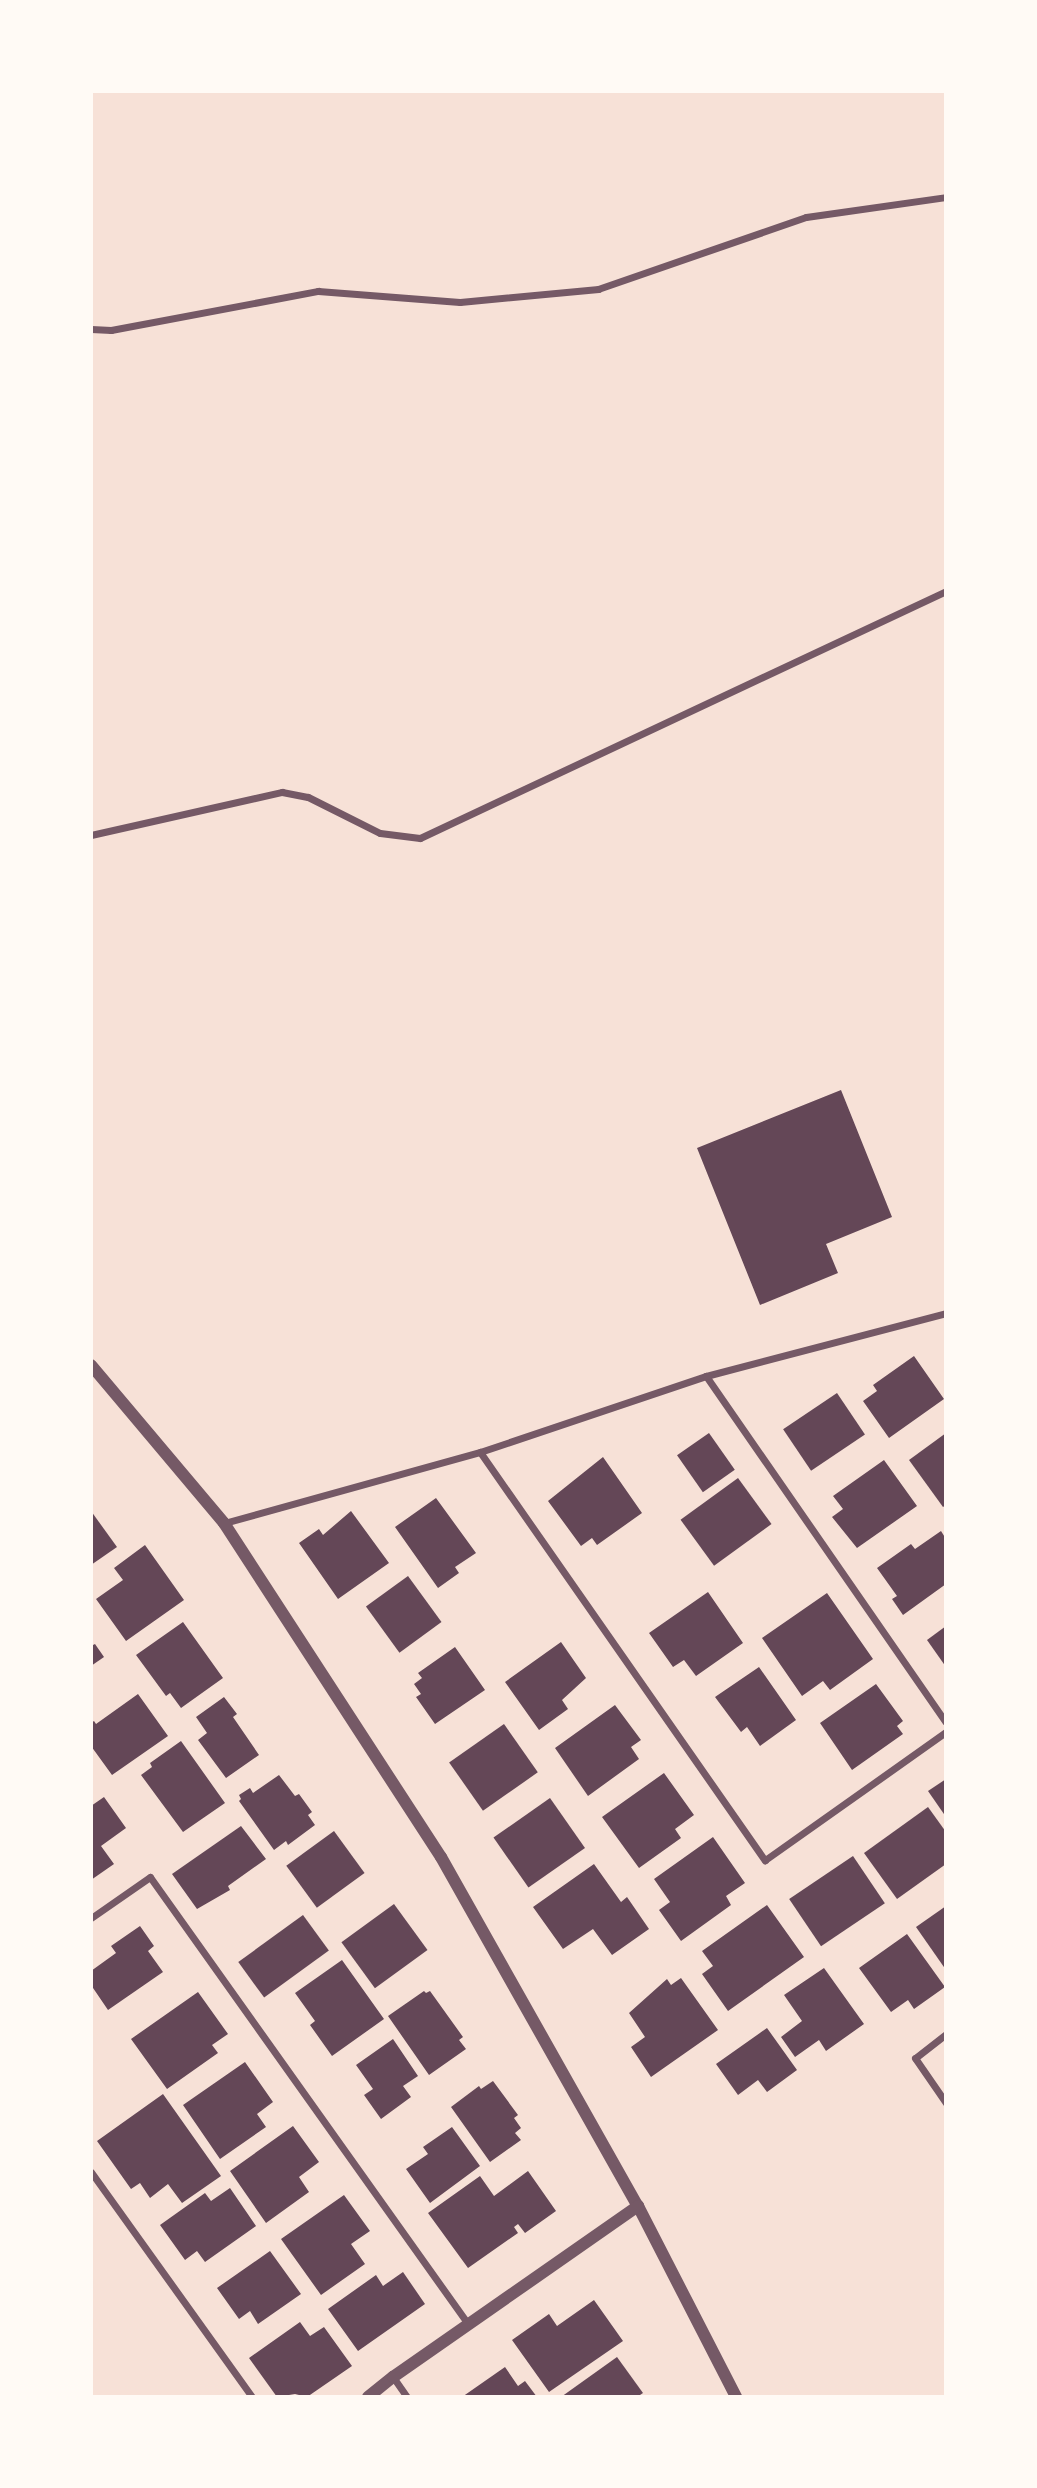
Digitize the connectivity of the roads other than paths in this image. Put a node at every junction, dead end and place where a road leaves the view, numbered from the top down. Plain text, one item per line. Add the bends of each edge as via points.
1 (946, 197) edge
2 (91, 329) edge
3 (946, 591) edge
4 (91, 835) edge
5 (946, 1314) edge
6 (91, 1365) edge
7 (706, 1376) junction
8 (480, 1452) junction
9 (225, 1523) junction
10 (946, 1722) edge
11 (946, 1732) edge
12 (91, 1918) edge
13 (946, 2034) edge
14 (946, 2103) edge
15 (91, 2172) edge
16 (638, 2206) junction
17 (468, 2324) junction
18 (393, 2377) junction
19 (252, 2397) edge
20 (368, 2397) edge
21 (407, 2397) edge
22 (736, 2397) edge

1 - 2 street via 806,218 598,289 460,302 318,291 111,330
3 - 4 street via 420,838 380,834 308,797 282,792
5 - 7 street
6 - 9 street
7 - 8 street
7 - 10 street
8 - 9 street
8 - 11 street via 765,1860
9 - 16 street via 441,1857
12 - 17 street via 150,1877
13 - 14 street via 915,2057
15 - 19 street
16 - 17 street
16 - 22 street
17 - 18 street
18 - 20 street
18 - 21 street

